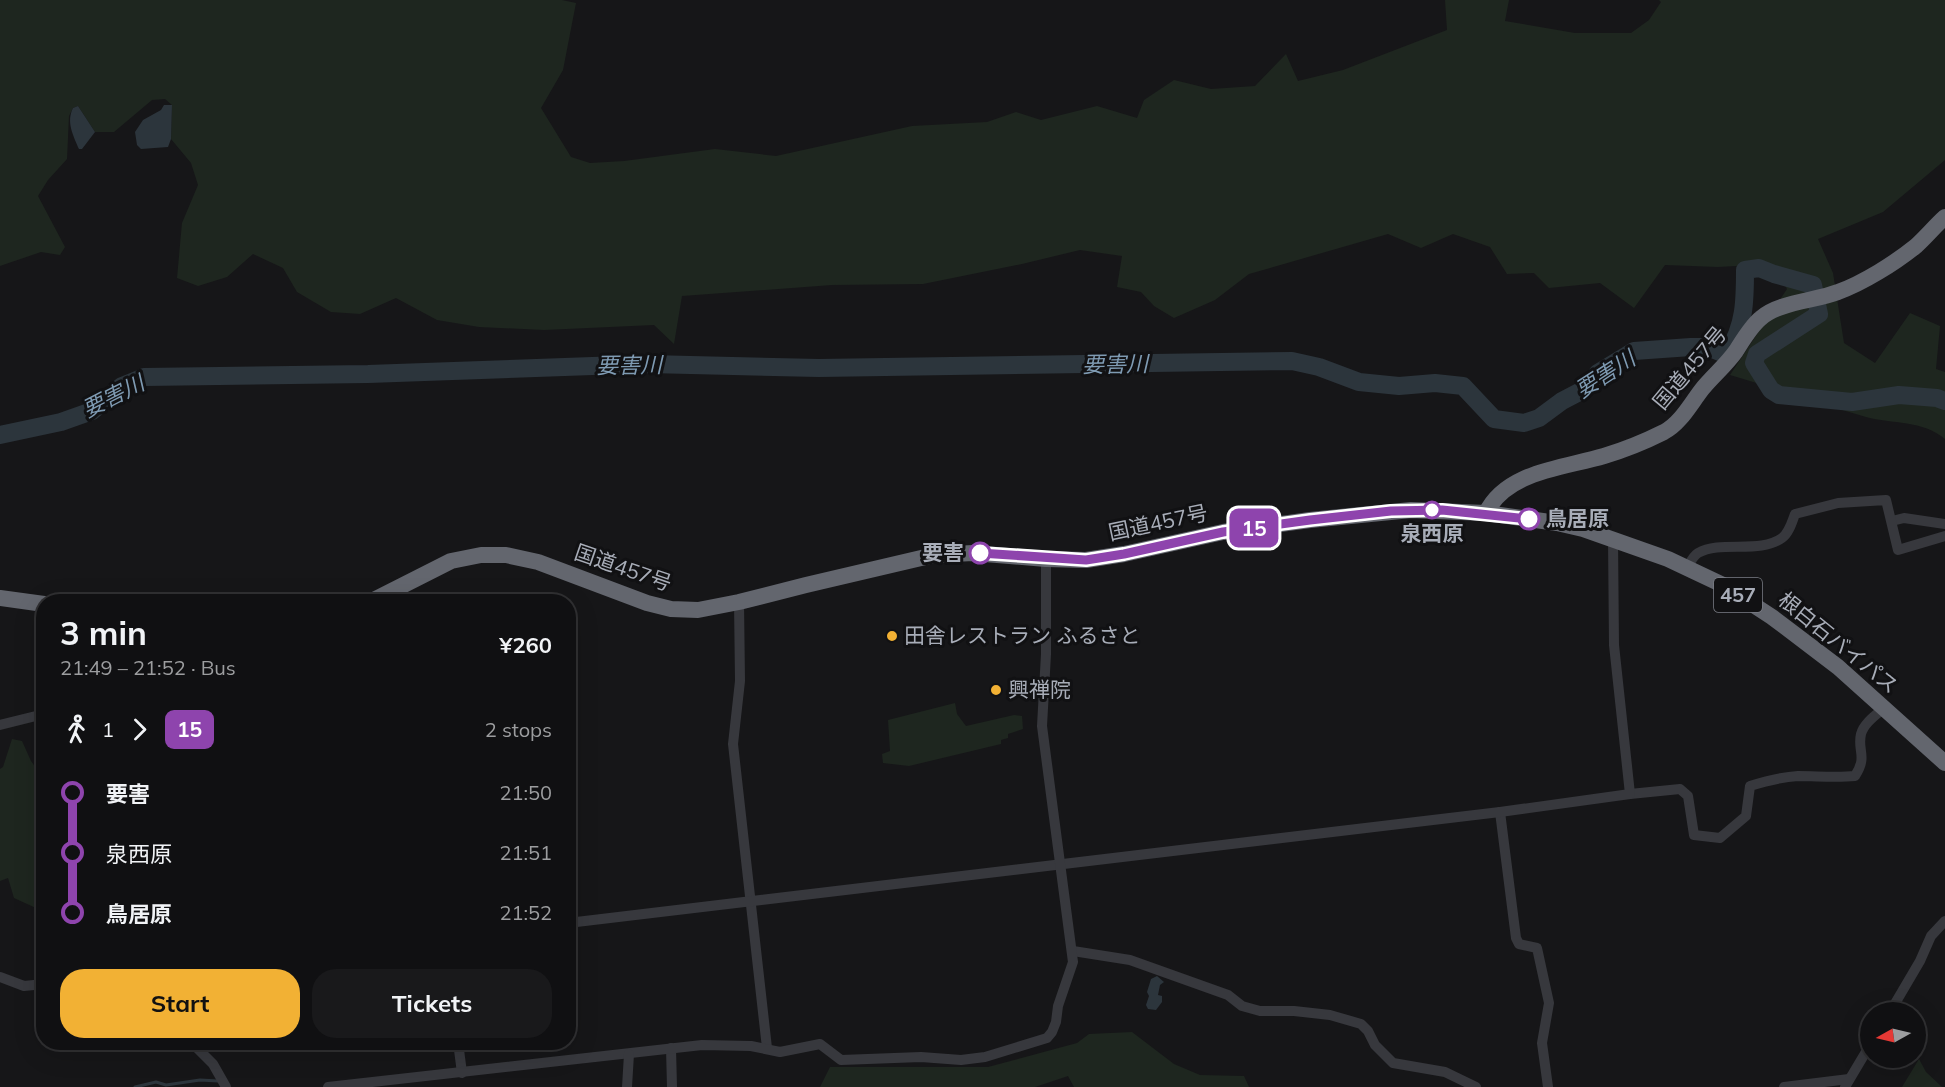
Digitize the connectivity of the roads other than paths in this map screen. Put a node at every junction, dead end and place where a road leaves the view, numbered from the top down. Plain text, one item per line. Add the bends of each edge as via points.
1 (1945, 217) edge
2 (1486, 513) junction
3 (1892, 521) junction
4 (1945, 524) edge
5 (1945, 536) edge
6 (1613, 539) junction
7 (1046, 559) junction
8 (1687, 568) junction
9 (386, 594) edge
10 (0, 597) edge
11 (739, 602) junction
12 (36, 603) edge
13 (1884, 708) junction
14 (36, 716) edge
15 (0, 725) edge
16 (1945, 763) edge
17 (1630, 794) junction
18 (1500, 812) junction
19 (1060, 864) junction
20 (751, 901) junction
21 (1945, 921) edge
22 (576, 922) edge
23 (1073, 951) junction
24 (0, 977) edge
25 (36, 985) edge
26 (1896, 1002) edge
27 (671, 1048) junction
28 (767, 1048) junction
29 (199, 1050) edge
30 (459, 1050) edge
31 (629, 1054) junction
32 (1860, 1062) edge
33 (462, 1072) junction
34 (1847, 1083) edge
35 (226, 1087) edge
36 (328, 1087) edge
37 (627, 1087) edge
38 (672, 1087) edge
39 (1476, 1087) edge
40 (1548, 1087) edge
41 (1784, 1087) edge

1 - 2 highway, 国道457号 via 1892,264 1841,291 1770,311 1758,320 1723,368 1665,431 1607,455 1527,477 1504,490
2 - 6 highway, 根白石バイパス / 457 via 1557,523
2 - 7 highway, 国道457号 / 457 via 1410,510 1310,520 1223,532 1086,560
3 - 4 street via 1904,518
3 - 5 street via 1898,550
3 - 8 street via 1886,500 1838,504 1795,514 1781,539 1708,550 1696,554
6 - 8 highway, 根白石バイパス / 457
6 - 17 street via 1614,645
7 - 11 highway, 国道457号 / 457 via 973,553 934,555
7 - 19 street via 1042,726
8 - 13 highway, 根白石バイパス / 457 via 1723,585 1772,617
9 - 11 highway, 国道457号 / 457 via 450,561 506,555 538,562 671,609 698,610
10 - 12 highway
11 - 20 street via 740,681 733,744
13 - 16 highway, 根白石バイパス / 457
13 - 17 street via 1861,734 1862,765 1855,776 1798,776 1750,786 1746,816 1720,837 1695,835 1688,796 1680,789
14 - 15 street
17 - 18 street
18 - 19 street
18 - 40 street via 1516,938 1519,944 1538,948 1549,1003 1542,1043
19 - 20 street
19 - 23 street
20 - 22 street
20 - 28 street
21 - 26 street via 1930,936
23 - 28 street via 1056,1022 1047,1038 985,1057 961,1060 841,1060 820,1044 780,1052
23 - 39 street via 1130,960 1228,995 1242,1006 1260,1011 1321,1014 1361,1024 1375,1046 1393,1063 1445,1072
24 - 25 street via 24,986
27 - 28 street
27 - 31 street
27 - 38 street
29 - 35 street via 213,1064
30 - 33 street
31 - 33 street
31 - 37 street
32 - 34 street
33 - 36 street
34 - 41 street

